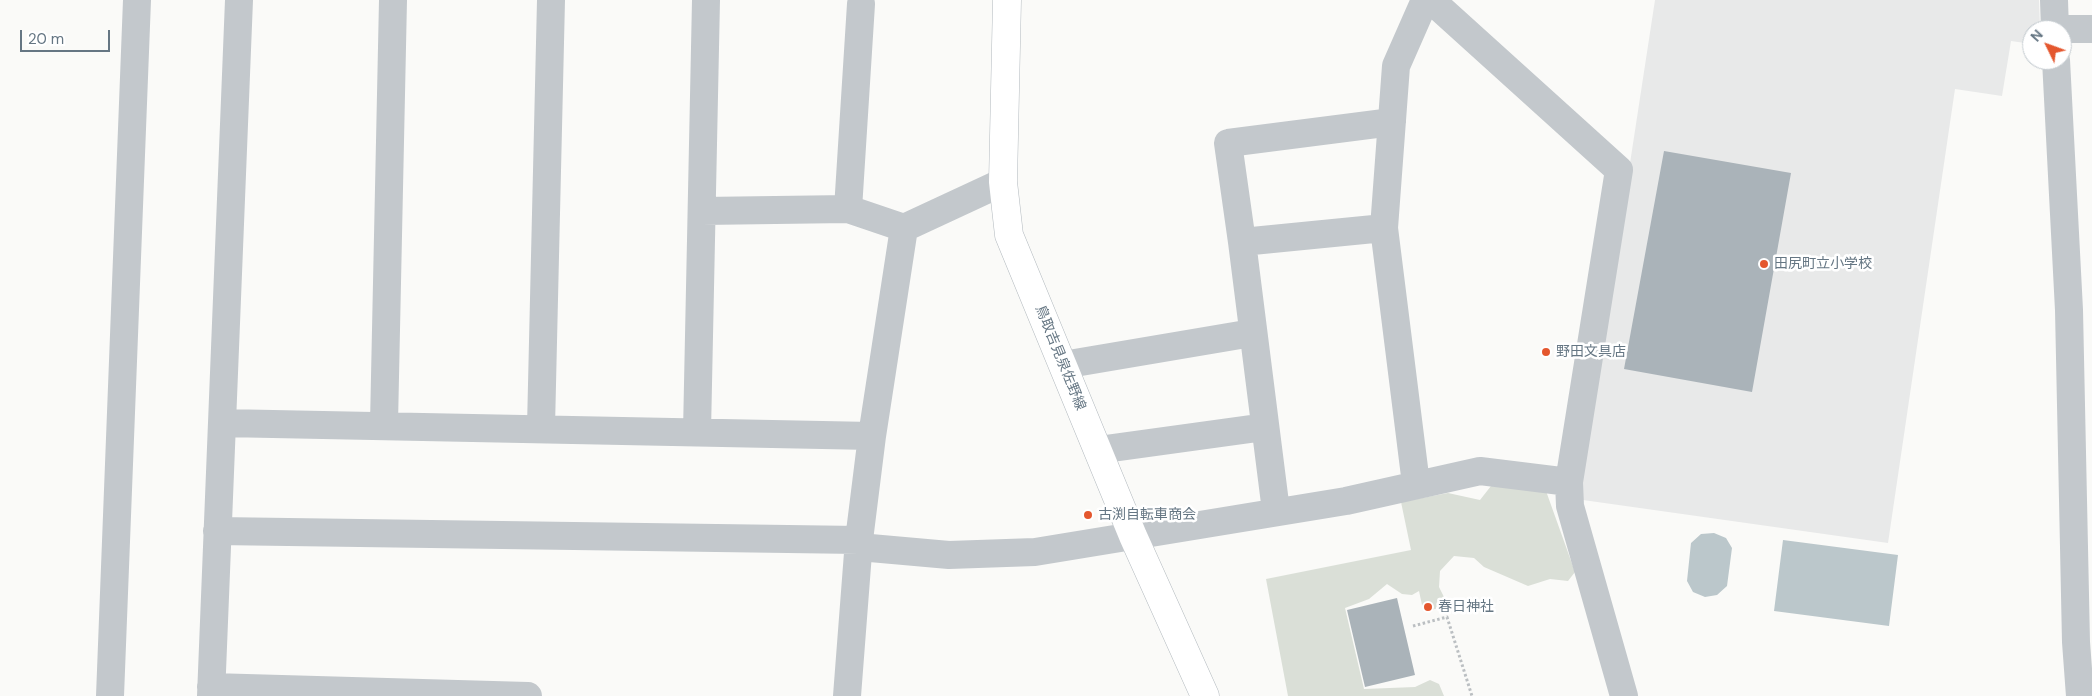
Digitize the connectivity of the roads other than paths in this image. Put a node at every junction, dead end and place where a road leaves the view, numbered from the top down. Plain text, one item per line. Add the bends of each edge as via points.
1 (137, 0) edge
2 (239, 0) edge
3 (393, 0) edge
4 (551, 0) edge
5 (706, 0) edge
6 (1007, 0) edge
7 (1425, 0) edge
8 (1431, 0) edge
9 (2054, 0) edge
10 (861, 4) dead end
11 (2055, 20) edge
12 (2072, 29) edge
13 (2092, 29) edge
14 (2057, 70) edge
15 (1392, 122) junction
16 (1003, 182) junction
17 (848, 210) junction
18 (702, 211) junction
19 (904, 228) junction
20 (1384, 228) junction
21 (1242, 242) junction
22 (1252, 333) junction
23 (1063, 365) junction
24 (2081, 405) edge
25 (223, 423) junction
26 (384, 424) junction
27 (541, 427) junction
28 (1265, 427) junction
29 (697, 432) junction
30 (872, 436) junction
31 (1098, 450) junction
32 (1569, 482) junction
33 (1416, 484) junction
34 (1276, 511) junction
35 (217, 531) junction
36 (1133, 536) junction
37 (859, 543) junction
38 (211, 691) edge
39 (110, 696) edge
40 (528, 696) edge
41 (847, 696) edge
42 (1205, 696) edge
43 (1624, 696) edge
44 (2080, 696) edge

1 - 39 street
2 - 25 street
3 - 26 street
4 - 27 street
5 - 18 street
6 - 16 main road, 鳥取吉見泉佐野線
7 - 15 street via 1396,66
8 - 32 street via 1620,170
9 - 11 street
10 - 17 street
12 - 13 street
14 - 24 street via 2069,310
15 - 20 street
15 - 21 street via 1228,143
16 - 19 street
16 - 23 main road, 鳥取吉見泉佐野線 via 1009,236
17 - 18 street
17 - 19 street
18 - 29 street
19 - 30 street
20 - 21 street
20 - 33 street
21 - 22 street
22 - 23 street
22 - 28 street
23 - 31 main road, 鳥取吉見泉佐野線
24 - 44 street via 2076,642
25 - 26 street
25 - 35 street
26 - 27 street
27 - 29 street
28 - 31 street
28 - 34 street
29 - 30 street
30 - 37 street
31 - 36 main road, 鳥取吉見泉佐野線
32 - 33 street via 1480,471
32 - 43 street via 1570,506
33 - 34 street via 1346,501
34 - 36 street
35 - 37 street
35 - 38 street
36 - 37 street via 1035,552 997,554 949,555
36 - 42 main road, 鳥取吉見泉佐野線
37 - 41 street
38 - 40 street

